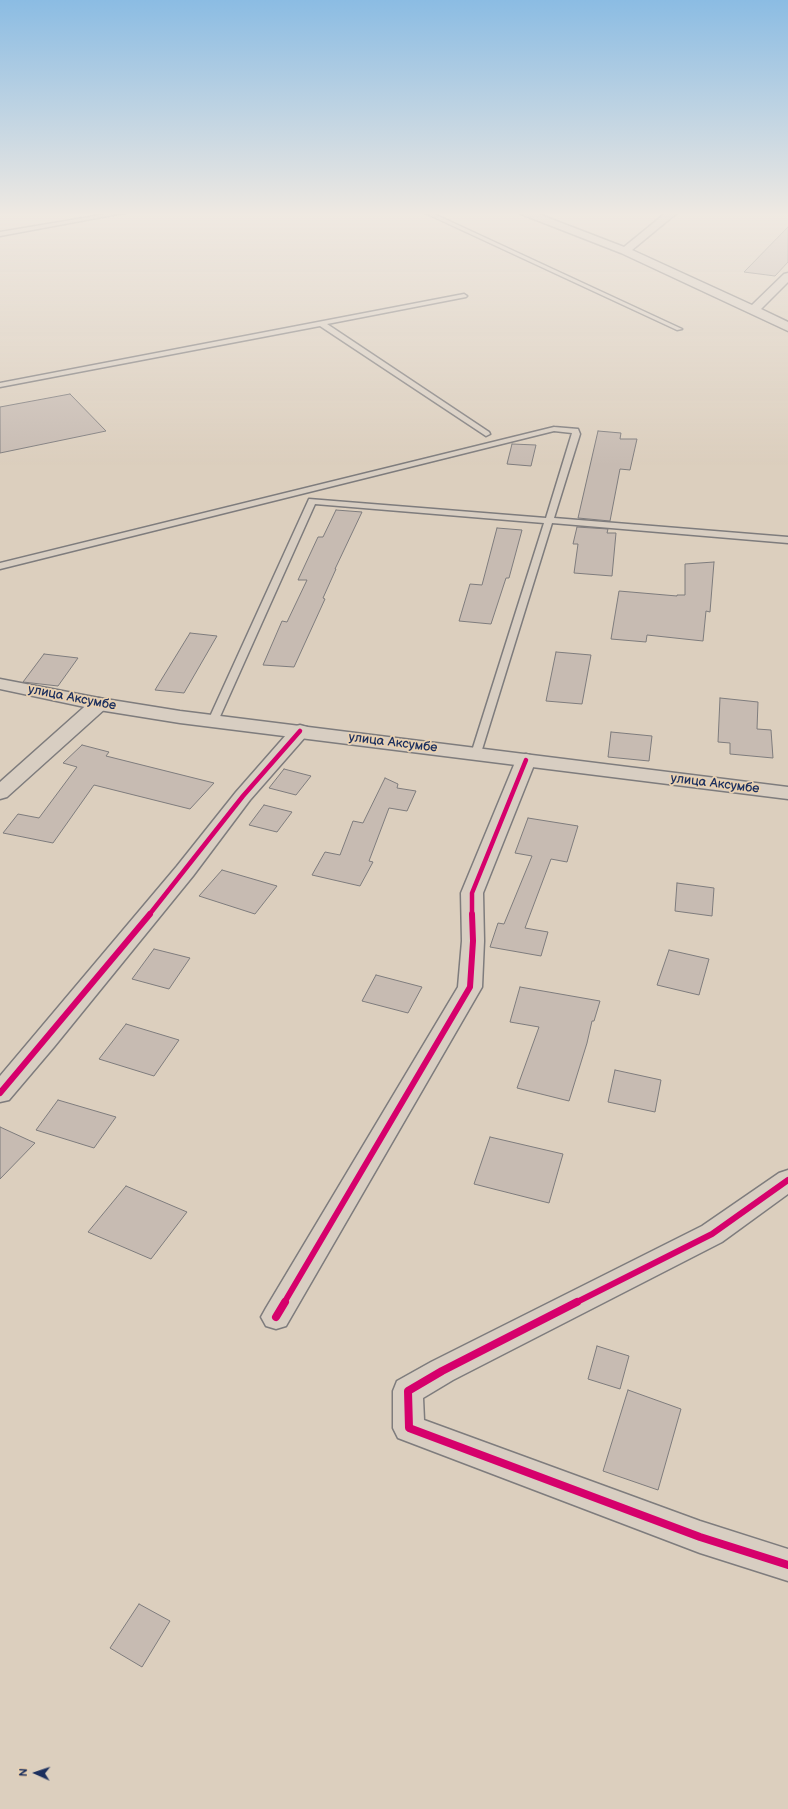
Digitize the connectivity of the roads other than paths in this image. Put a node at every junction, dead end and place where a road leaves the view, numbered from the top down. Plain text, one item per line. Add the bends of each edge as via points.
1 (462, 296) edge
2 (609, 296) edge
3 (724, 296) edge
4 (768, 296) edge
5 (754, 310) junction
6 (322, 324) junction
7 (788, 327) edge
8 (679, 329) dead end
9 (0, 385) edge
10 (486, 434) dead end
11 (300, 492) junction
12 (312, 501) junction
13 (548, 520) junction
14 (788, 540) edge
15 (1, 566) edge
16 (0, 684) edge
17 (99, 704) junction
18 (213, 721) junction
19 (300, 731) junction
20 (476, 754) junction
21 (526, 760) junction
22 (0, 793) edge
23 (788, 793) edge
24 (0, 1093) edge
25 (788, 1180) edge
26 (276, 1317) dead end
27 (788, 1566) edge

1 - 6 lane
2 - 8 lane
3 - 5 street
4 - 5 street
5 - 7 street
6 - 9 lane
6 - 10 lane
11 - 12 lane
11 - 13 lane via 554,429 571,430 576,434
11 - 15 lane
12 - 13 lane
12 - 18 lane
13 - 14 lane
13 - 20 lane
16 - 17 street, улица Аксумбе
17 - 18 street, улица Аксумбе
17 - 22 street
18 - 19 street, улица Аксумбе
19 - 20 street, улица Аксумбе
19 - 24 street via 243,796 185,871
20 - 21 street, улица Аксумбе
21 - 23 street, улица Аксумбе
21 - 26 street via 472,893 473,941 470,986
25 - 27 street via 712,1234 442,1371 408,1391 409,1428 700,1537

